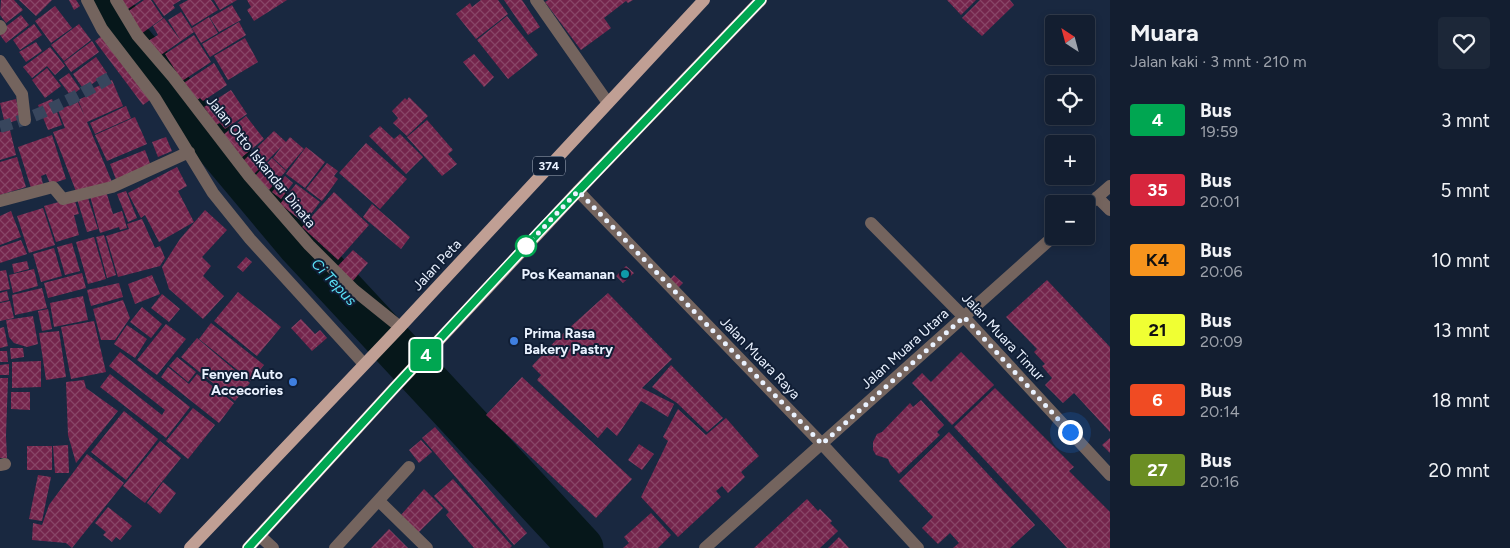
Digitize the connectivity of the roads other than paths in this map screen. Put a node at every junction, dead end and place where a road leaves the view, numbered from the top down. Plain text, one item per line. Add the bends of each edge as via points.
1 (87, 0) edge
2 (116, 0) edge
3 (536, 0) edge
4 (761, 0) edge
5 (698, 2) edge
6 (0, 61) edge
7 (608, 103) junction
8 (25, 120) dead end
9 (189, 152) junction
10 (1110, 186) edge
11 (578, 191) junction
12 (1097, 198) joint
13 (0, 201) edge
14 (1110, 210) edge
15 (871, 223) dead end
16 (1045, 244) edge
17 (964, 317) junction
18 (397, 330) junction
19 (366, 361) junction
20 (822, 444) junction
21 (409, 467) dead end
22 (1110, 475) edge
23 (379, 501) junction
24 (260, 536) junction
25 (190, 548) edge
26 (248, 548) edge
27 (273, 548) edge
28 (335, 548) edge
29 (427, 548) edge
30 (705, 548) edge
31 (918, 548) edge

1 - 9 street via 102,29 155,98
2 - 18 street, Jalan Otto Iskandar Dinata via 137,35 174,76 249,176 309,244
3 - 7 street
4 - 11 main road, 374
5 - 7 main road, Jalan Peta / 374
6 - 8 street via 22,94
7 - 18 main road, Jalan Peta / 374
9 - 13 street via 112,187 63,199 53,186
9 - 19 street via 213,193 250,239
10 - 12 street
11 - 20 street, Jalan Muara Raya
11 - 24 main road, 374
12 - 14 street
15 - 17 street, Jalan Muara Timur
16 - 17 street, Jalan Muara Utara
17 - 20 street, Jalan Muara Utara
17 - 22 street, Jalan Muara Timur
18 - 19 main road, Jalan Peta / 374
19 - 25 main road, Jalan Peta / 374
20 - 30 street, Jalan Muara Utara
20 - 31 street, Jalan Muara Raya
21 - 23 street
23 - 28 street
23 - 29 street
24 - 26 main road, 374
24 - 27 street

